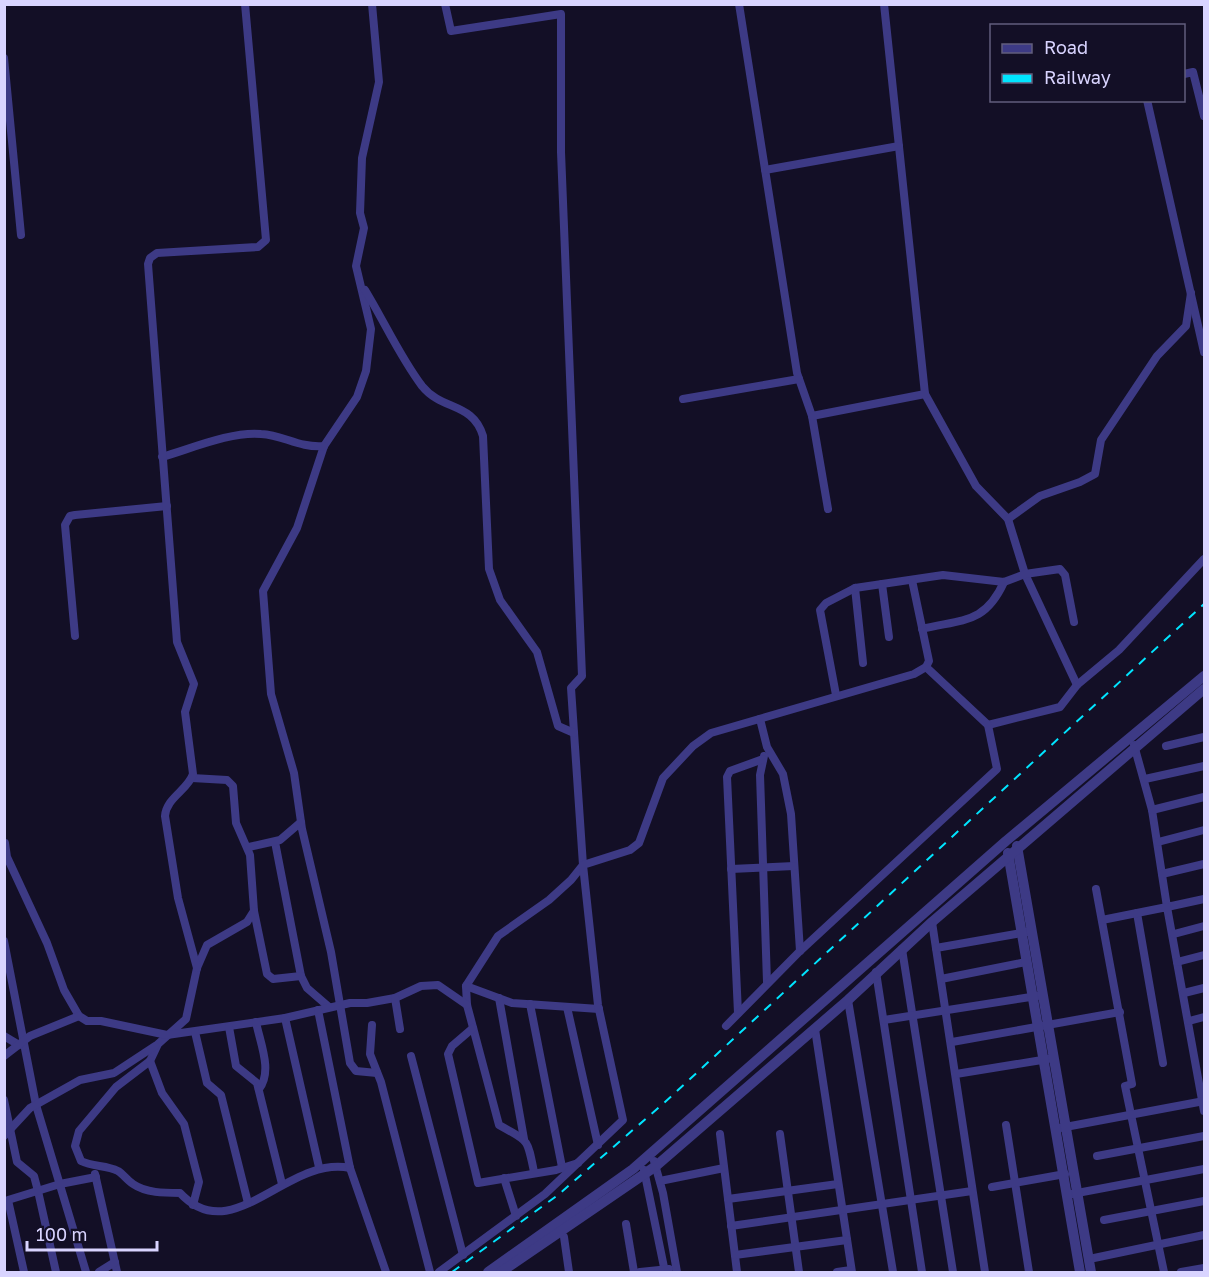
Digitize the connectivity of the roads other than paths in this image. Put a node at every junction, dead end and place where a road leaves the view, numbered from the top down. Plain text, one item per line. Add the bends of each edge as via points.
1 (245, 4) edge
2 (372, 4) edge
3 (445, 4) edge
4 (739, 4) edge
5 (884, 4) edge
6 (4, 58) edge
7 (1185, 74) edge
8 (1148, 102) edge
9 (1204, 116) edge
10 (899, 146) junction
11 (765, 170) junction
12 (21, 235) dead end
13 (362, 285) junction
14 (1191, 293) junction
15 (1204, 352) edge
16 (799, 379) junction
17 (925, 394) junction
18 (683, 399) dead end
19 (812, 416) junction
20 (324, 446) junction
21 (162, 457) junction
22 (167, 506) junction
23 (828, 509) dead end
24 (1008, 519) junction
25 (1204, 559) edge
26 (1025, 574) junction
27 (912, 580) junction
28 (1004, 582) junction
29 (882, 584) junction
30 (855, 588) junction
31 (1074, 622) dead end
32 (922, 629) junction
33 (75, 636) dead end
34 (889, 637) dead end
35 (863, 663) dead end
36 (926, 667) junction
37 (1204, 676) edge
38 (1077, 685) junction
39 (1204, 689) edge
40 (836, 695) junction
41 (760, 719) junction
42 (988, 725) junction
43 (574, 733) junction
44 (1204, 737) edge
45 (1133, 743) junction
46 (1166, 746) dead end
47 (766, 747) junction
48 (763, 759) junction
49 (1204, 765) edge
50 (192, 778) junction
51 (1145, 779) junction
52 (1204, 797) edge
53 (1152, 810) junction
54 (301, 822) junction
55 (1204, 830) edge
56 (1015, 834) junction
57 (1006, 841) junction
58 (5, 842) edge
59 (275, 842) junction
60 (1158, 842) junction
61 (249, 847) junction
62 (1017, 849) junction
63 (1008, 857) junction
64 (1204, 864) edge
65 (583, 865) junction
66 (794, 866) junction
67 (763, 868) junction
68 (731, 869) junction
69 (1162, 874) junction
70 (1096, 889) dead end
71 (1204, 899) edge
72 (1167, 907) junction
73 (254, 911) junction
74 (1137, 913) junction
75 (1102, 920) junction
76 (932, 922) junction
77 (1204, 926) edge
78 (1025, 932) junction
79 (1174, 934) junction
80 (4, 941) edge
81 (936, 948) junction
82 (902, 949) junction
83 (800, 951) junction
84 (1204, 955) edge
85 (1026, 962) junction
86 (1177, 962) junction
87 (197, 968) junction
88 (876, 972) junction
89 (301, 976) junction
90 (941, 979) junction
91 (767, 982) junction
92 (466, 986) junction
93 (1204, 988) edge
94 (1184, 993) junction
95 (1037, 996) junction
96 (395, 998) junction
97 (499, 998) junction
98 (848, 1000) junction
99 (530, 1004) junction
100 (467, 1005) junction
101 (334, 1006) junction
102 (567, 1006) junction
103 (599, 1009) junction
104 (318, 1010) junction
105 (946, 1010) junction
106 (1120, 1012) junction
107 (738, 1013) junction
108 (79, 1016) junction
109 (912, 1016) junction
110 (1204, 1017) edge
111 (285, 1018) junction
112 (884, 1020) junction
113 (1189, 1021) junction
114 (256, 1022) junction
115 (372, 1025) dead end
116 (726, 1026) dead end
117 (229, 1027) junction
118 (1043, 1027) junction
119 (473, 1028) junction
120 (400, 1029) dead end
121 (815, 1029) junction
122 (195, 1032) junction
123 (167, 1035) junction
124 (4, 1036) edge
125 (952, 1042) junction
126 (21, 1043) junction
127 (158, 1044) junction
128 (4, 1056) edge
129 (411, 1056) dead end
130 (1048, 1058) junction
131 (150, 1061) junction
132 (1163, 1063) dead end
133 (377, 1073) junction
134 (956, 1074) junction
135 (259, 1089) junction
136 (4, 1100) edge
137 (36, 1105) junction
138 (1204, 1105) edge
139 (1132, 1114) junction
140 (1006, 1125) dead end
141 (1062, 1128) junction
142 (7, 1133) edge
143 (720, 1134) dead end
144 (780, 1134) dead end
145 (1204, 1136) edge
146 (524, 1140) junction
147 (598, 1145) junction
148 (1140, 1149) junction
149 (652, 1153) junction
150 (1097, 1156) dead end
151 (582, 1162) junction
152 (641, 1162) junction
153 (656, 1166) junction
154 (94, 1167) junction
155 (320, 1167) junction
156 (562, 1167) junction
157 (350, 1168) junction
158 (724, 1168) junction
159 (1204, 1169) edge
160 (534, 1172) junction
161 (645, 1174) junction
162 (1065, 1174) junction
163 (96, 1178) junction
164 (504, 1178) junction
165 (1145, 1180) junction
166 (660, 1181) junction
167 (1015, 1182) junction
168 (60, 1184) junction
169 (838, 1184) junction
170 (282, 1185) junction
171 (992, 1187) dead end
172 (38, 1191) junction
173 (788, 1191) junction
174 (972, 1191) junction
175 (940, 1194) junction
176 (1072, 1194) junction
177 (728, 1199) junction
178 (910, 1199) junction
179 (6, 1201) edge
180 (1204, 1201) edge
181 (248, 1203) junction
182 (882, 1204) junction
183 (193, 1205) junction
184 (842, 1209) junction
185 (1151, 1212) junction
186 (516, 1215) junction
187 (792, 1217) junction
188 (1104, 1220) dead end
189 (626, 1224) dead end
190 (731, 1226) junction
191 (1204, 1235) edge
192 (564, 1237) dead end
193 (847, 1240) junction
194 (1159, 1243) junction
195 (795, 1247) junction
196 (463, 1255) junction
197 (735, 1255) junction
198 (1094, 1258) dead end
199 (115, 1262) junction
200 (1204, 1268) edge
201 (676, 1270) edge
202 (665, 1271) edge
203 (852, 1271) edge
204 (24, 1272) edge
205 (56, 1272) edge
206 (86, 1272) edge
207 (99, 1272) edge
208 (117, 1272) edge
209 (386, 1272) edge
210 (430, 1272) edge
211 (439, 1272) edge
212 (488, 1272) edge
213 (501, 1272) edge
214 (569, 1272) edge
215 (634, 1272) edge
216 (639, 1272) edge
217 (737, 1272) edge
218 (799, 1272) edge
219 (837, 1272) edge
220 (893, 1272) edge
221 (921, 1272) edge
222 (953, 1272) edge
223 (985, 1272) edge
224 (1029, 1272) edge
225 (1080, 1272) edge
226 (1091, 1272) edge
227 (1164, 1272) edge
228 (1181, 1272) edge

1 - 21 street via 266,240 258,247 178,250 150,258
2 - 13 street via 379,82 362,158 360,213 364,228 356,266
3 - 43 street via 451,32 561,14 561,152 582,676 571,687
4 - 11 street
5 - 10 street
6 - 12 street
7 - 9 street via 1193,72
8 - 14 street
10 - 11 street
10 - 17 street
11 - 16 street
13 - 20 street via 371,329 366,371 357,397
13 - 43 street via 422,386 437,400 469,412 479,423 483,436 489,569 500,600 537,652 558,726
14 - 15 street
14 - 24 street via 1186,326 1157,356 1101,440 1095,474 1040,496
16 - 18 street
16 - 19 street
17 - 19 street
17 - 24 street via 976,486
19 - 23 street
20 - 21 street via 303,447 259,433
20 - 54 street via 297,528 264,591 271,694 294,773
21 - 22 street
22 - 33 street via 75,515 67,520
22 - 50 street via 178,647 194,684 185,712
24 - 26 street
25 - 38 street via 1119,650
26 - 28 street
26 - 31 street via 1060,570 1065,575
26 - 38 street
27 - 28 street via 943,575
27 - 29 street
27 - 32 street
28 - 32 street via 995,602 984,612
29 - 30 street
29 - 34 street
30 - 35 street
30 - 40 street via 820,610
32 - 36 street
36 - 40 street via 914,674
36 - 42 street
37 - 45 street
38 - 42 street via 1060,707
39 - 45 street
40 - 41 street
41 - 47 street
41 - 65 street via 711,733 693,746 663,778 639,843 630,850
42 - 83 street via 997,769
43 - 65 street
44 - 46 street
45 - 51 street
45 - 56 street
45 - 62 street
47 - 48 street
47 - 66 street via 783,774 791,814
48 - 67 street
48 - 68 street via 730,771 727,777
49 - 51 street
50 - 61 street via 231,783 236,823
50 - 87 street via 167,806 165,816 178,898
51 - 53 street
52 - 53 street
53 - 60 street
54 - 59 street
54 - 101 street via 331,952
55 - 60 street
56 - 57 street
56 - 62 street
57 - 63 street
57 - 149 street
58 - 108 street via 21,891
59 - 61 street
59 - 89 street
60 - 69 street
61 - 73 street
62 - 63 street
62 - 78 street
63 - 76 street
63 - 78 street
64 - 69 street
65 - 92 street via 549,900 498,936
65 - 103 street
66 - 67 street
66 - 83 street
67 - 68 street
67 - 91 street
68 - 107 street
69 - 72 street
70 - 75 street
71 - 72 street
72 - 74 street
72 - 79 street
73 - 87 street via 247,922 207,945
73 - 89 street via 267,974 273,979
74 - 75 street
74 - 132 street
75 - 106 street
76 - 81 street
76 - 82 street
77 - 79 street
78 - 81 street
78 - 85 street
78 - 95 street
79 - 86 street
80 - 126 street
81 - 90 street
82 - 88 street
82 - 109 street
83 - 91 street
84 - 86 street
85 - 90 street
85 - 95 street
86 - 94 street
87 - 123 street via 186,1019
88 - 98 street
88 - 112 street
89 - 101 street via 307,988
90 - 105 street
91 - 107 street
92 - 97 street
92 - 100 street
93 - 94 street
94 - 113 street
95 - 105 street
95 - 118 street
96 - 100 street via 421,986 438,985
96 - 101 street
96 - 120 street
97 - 99 street
97 - 146 street
98 - 121 street
98 - 182 street
99 - 102 street
99 - 156 street
100 - 119 street
101 - 104 street
101 - 133 street via 351,1068
102 - 103 street
102 - 147 street
103 - 147 street via 623,1120
104 - 111 street
104 - 157 street
105 - 109 street
105 - 125 street
106 - 118 street
106 - 139 street via 1132,1084 1125,1086
107 - 116 street
108 - 123 street via 87,1021
108 - 126 street
109 - 112 street
109 - 175 street
110 - 113 street
111 - 114 street
111 - 155 street
112 - 178 street
113 - 138 street
114 - 117 street
114 - 135 street via 266,1072
115 - 133 street via 370,1054
117 - 122 street
117 - 135 street via 236,1066 254,1078
118 - 125 street
118 - 130 street
119 - 146 street via 499,1125
119 - 164 street via 448,1054 478,1183
121 - 153 street
121 - 169 street
122 - 123 street
122 - 181 street via 207,1083 221,1095
123 - 127 street
124 - 126 street
125 - 134 street
126 - 128 street
126 - 137 street
127 - 131 street
127 - 137 street via 114,1073 80,1080
129 - 196 street
130 - 134 street
130 - 141 street
131 - 154 street via 116,1087 79,1131 75,1146 81,1161
131 - 183 street via 162,1093 184,1124 199,1182
133 - 210 street
134 - 174 street
135 - 170 street
136 - 142 street
137 - 142 street
137 - 168 street
138 - 139 street
139 - 141 street
139 - 148 street
140 - 167 street
141 - 162 street
141 - 176 street
142 - 172 street via 17,1162 34,1176
143 - 158 street
144 - 173 street
145 - 148 street
146 - 160 street
147 - 151 street
148 - 150 street
148 - 165 street
149 - 152 street
149 - 153 street
151 - 156 street
151 - 186 street
152 - 161 street
152 - 212 street
153 - 161 street
153 - 166 street
154 - 163 street
154 - 183 street via 119,1172 147,1190 180,1194
155 - 157 street
155 - 170 street
156 - 160 street
157 - 209 street
158 - 166 street
158 - 177 street
159 - 165 street
160 - 164 street
161 - 202 street
161 - 213 street
162 - 167 street
162 - 176 street
163 - 168 street
163 - 199 street
164 - 186 street
165 - 176 street
165 - 185 street
166 - 201 street
167 - 171 street
167 - 224 street
168 - 172 street
168 - 206 street
169 - 173 street
169 - 184 street
170 - 181 street
172 - 179 street
172 - 205 street
173 - 177 street
173 - 187 street
174 - 175 street
174 - 223 street
175 - 178 street
175 - 222 street
176 - 225 street
176 - 226 street
177 - 190 street
178 - 182 street
178 - 221 street
179 - 204 street
180 - 185 street
181 - 183 street via 227,1212
182 - 184 street
182 - 220 street
184 - 187 street
184 - 193 street
185 - 188 street
185 - 194 street
186 - 196 street
187 - 190 street
187 - 195 street
189 - 215 street
190 - 197 street
191 - 194 street
192 - 214 street
193 - 195 street
193 - 203 street
194 - 198 street
194 - 227 street
195 - 197 street
195 - 218 street
196 - 211 street
197 - 217 street
199 - 207 street
199 - 208 street
200 - 228 street
201 - 202 street
202 - 216 street
203 - 219 street

